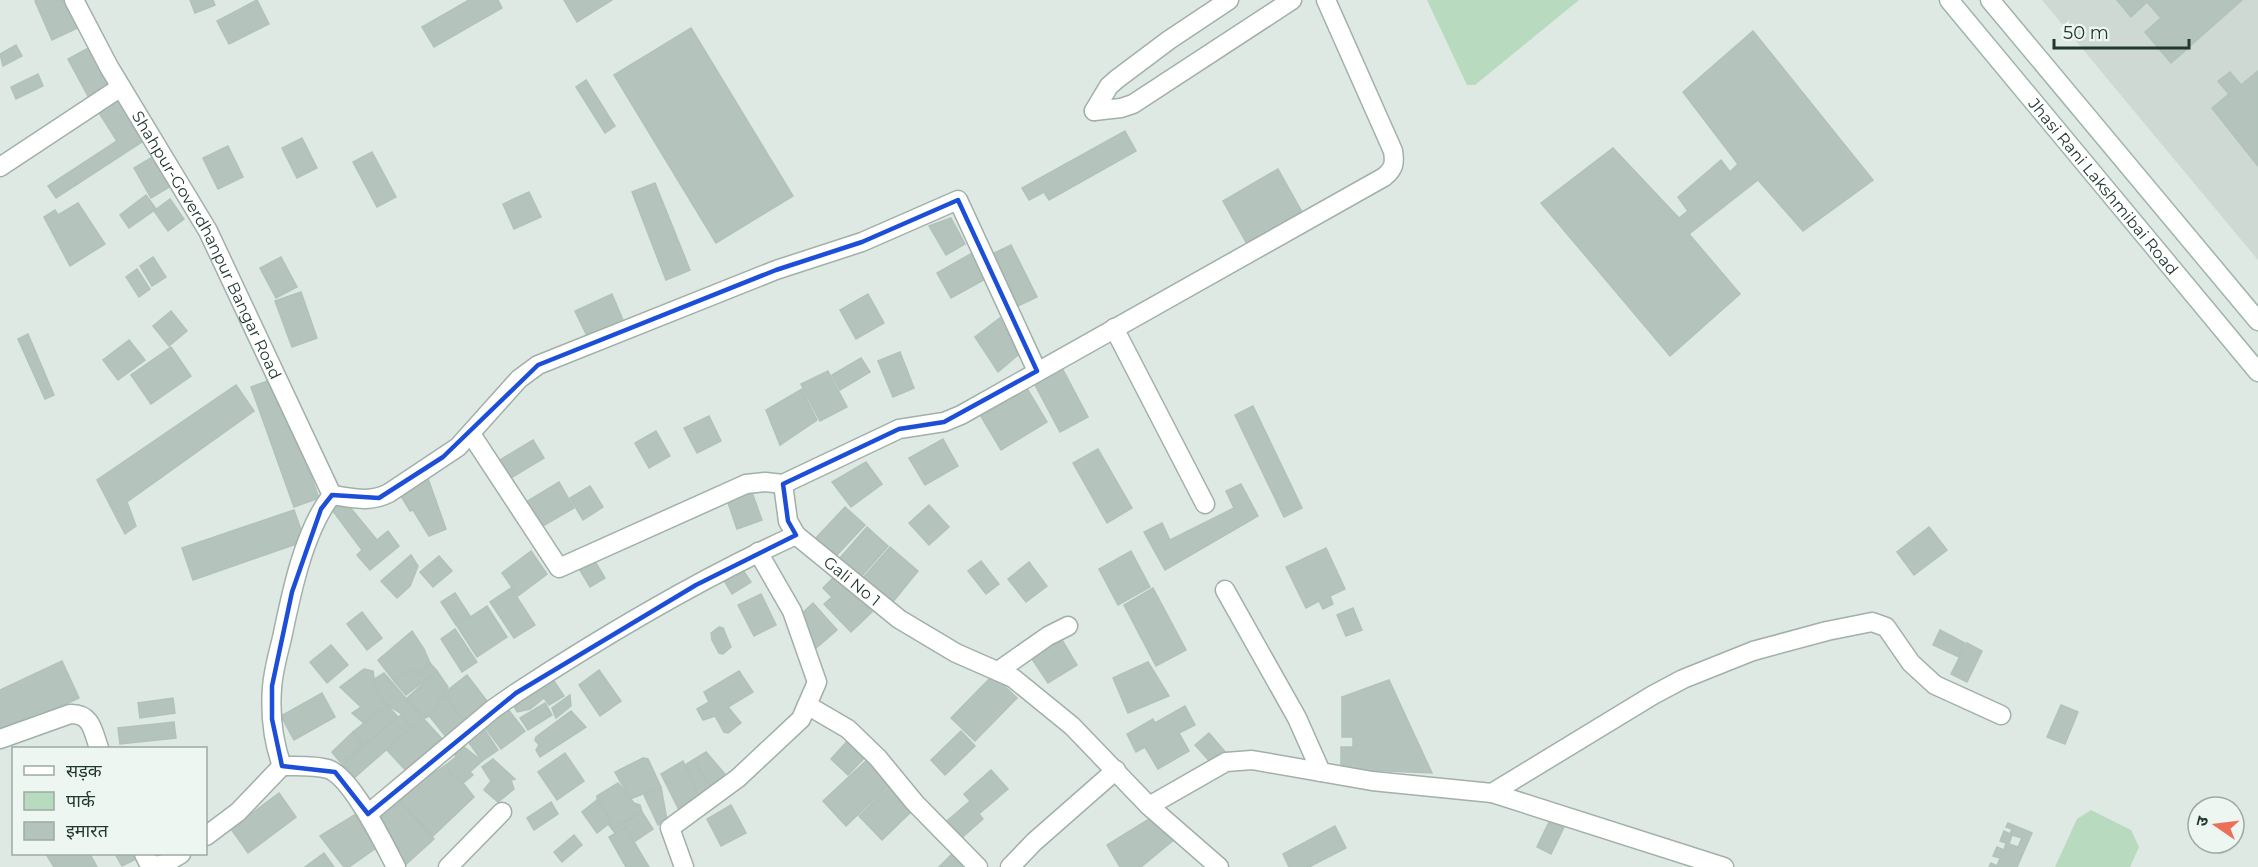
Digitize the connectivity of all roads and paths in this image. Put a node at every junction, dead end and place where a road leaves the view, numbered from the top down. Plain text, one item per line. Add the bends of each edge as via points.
1 (74, 0) edge
2 (1229, 0) edge
3 (1292, 0) edge
4 (1326, 0) edge
5 (1949, 0) edge
6 (1990, 0) edge
7 (121, 87) junction
8 (0, 167) edge
9 (2258, 321) edge
10 (1114, 328) junction
11 (1036, 371) junction
12 (2258, 372) edge
13 (471, 434) junction
14 (783, 484) junction
15 (332, 495) junction
16 (1204, 504) dead end
17 (796, 535) junction
18 (758, 552) junction
19 (1225, 590) dead end
20 (1068, 626) dead end
21 (998, 671) junction
22 (807, 705) junction
23 (2001, 715) dead end
24 (0, 739) edge
25 (99, 747) edge
26 (282, 765) junction
27 (1116, 770) junction
28 (1321, 772) junction
29 (1492, 793) junction
30 (1149, 806) junction
31 (502, 812) dead end
32 (368, 814) junction
33 (207, 835) edge
34 (144, 855) edge
35 (179, 855) edge
36 (396, 867) edge
37 (448, 867) edge
38 (684, 867) edge
39 (978, 867) edge
40 (1010, 867) edge
41 (1219, 867) edge
42 (1724, 867) edge

1 - 7 street, Shahpur-Goverdhanpur Bangar Road
2 - 3 street via 1117,79 1094,111 1133,104
4 - 10 street via 1393,151 1392,171 1262,248
5 - 12 street, Jhasi Rani Lakshmibai Road
6 - 9 street, Jhasi Rani Lakshmibai Road
7 - 8 street
7 - 15 street, Shahpur-Goverdhanpur Bangar Road via 208,231
10 - 11 street
10 - 16 street
11 - 13 street via 958,200 862,242 776,270 538,364 519,379
11 - 14 street via 961,415 944,422 899,429
13 - 14 street via 559,568 746,484
13 - 15 street via 458,447 379,498
14 - 17 street via 788,521
15 - 26 street via 321,509 292,592 272,686 272,719
17 - 18 street
17 - 21 street, Gali No 1 via 900,620 956,653
18 - 22 street via 792,611 817,682
18 - 32 street via 516,693
19 - 28 street via 1297,718
20 - 21 street
21 - 27 street, Gali No 1 via 1013,678 1072,726
22 - 38 street via 801,719 738,778 669,828
22 - 39 street via 848,729
23 - 29 street via 1935,685 1911,663 1886,627 1872,622 1753,651 1683,679
24 - 25 street via 79,714 86,718
26 - 32 street via 335,772
26 - 33 street via 238,812
27 - 30 street, Gali No 1
27 - 40 street
28 - 29 street
28 - 30 street via 1252,760 1226,762
29 - 42 street
30 - 41 street, Gali No 1
31 - 37 street
32 - 36 street
34 - 35 street via 155,866

